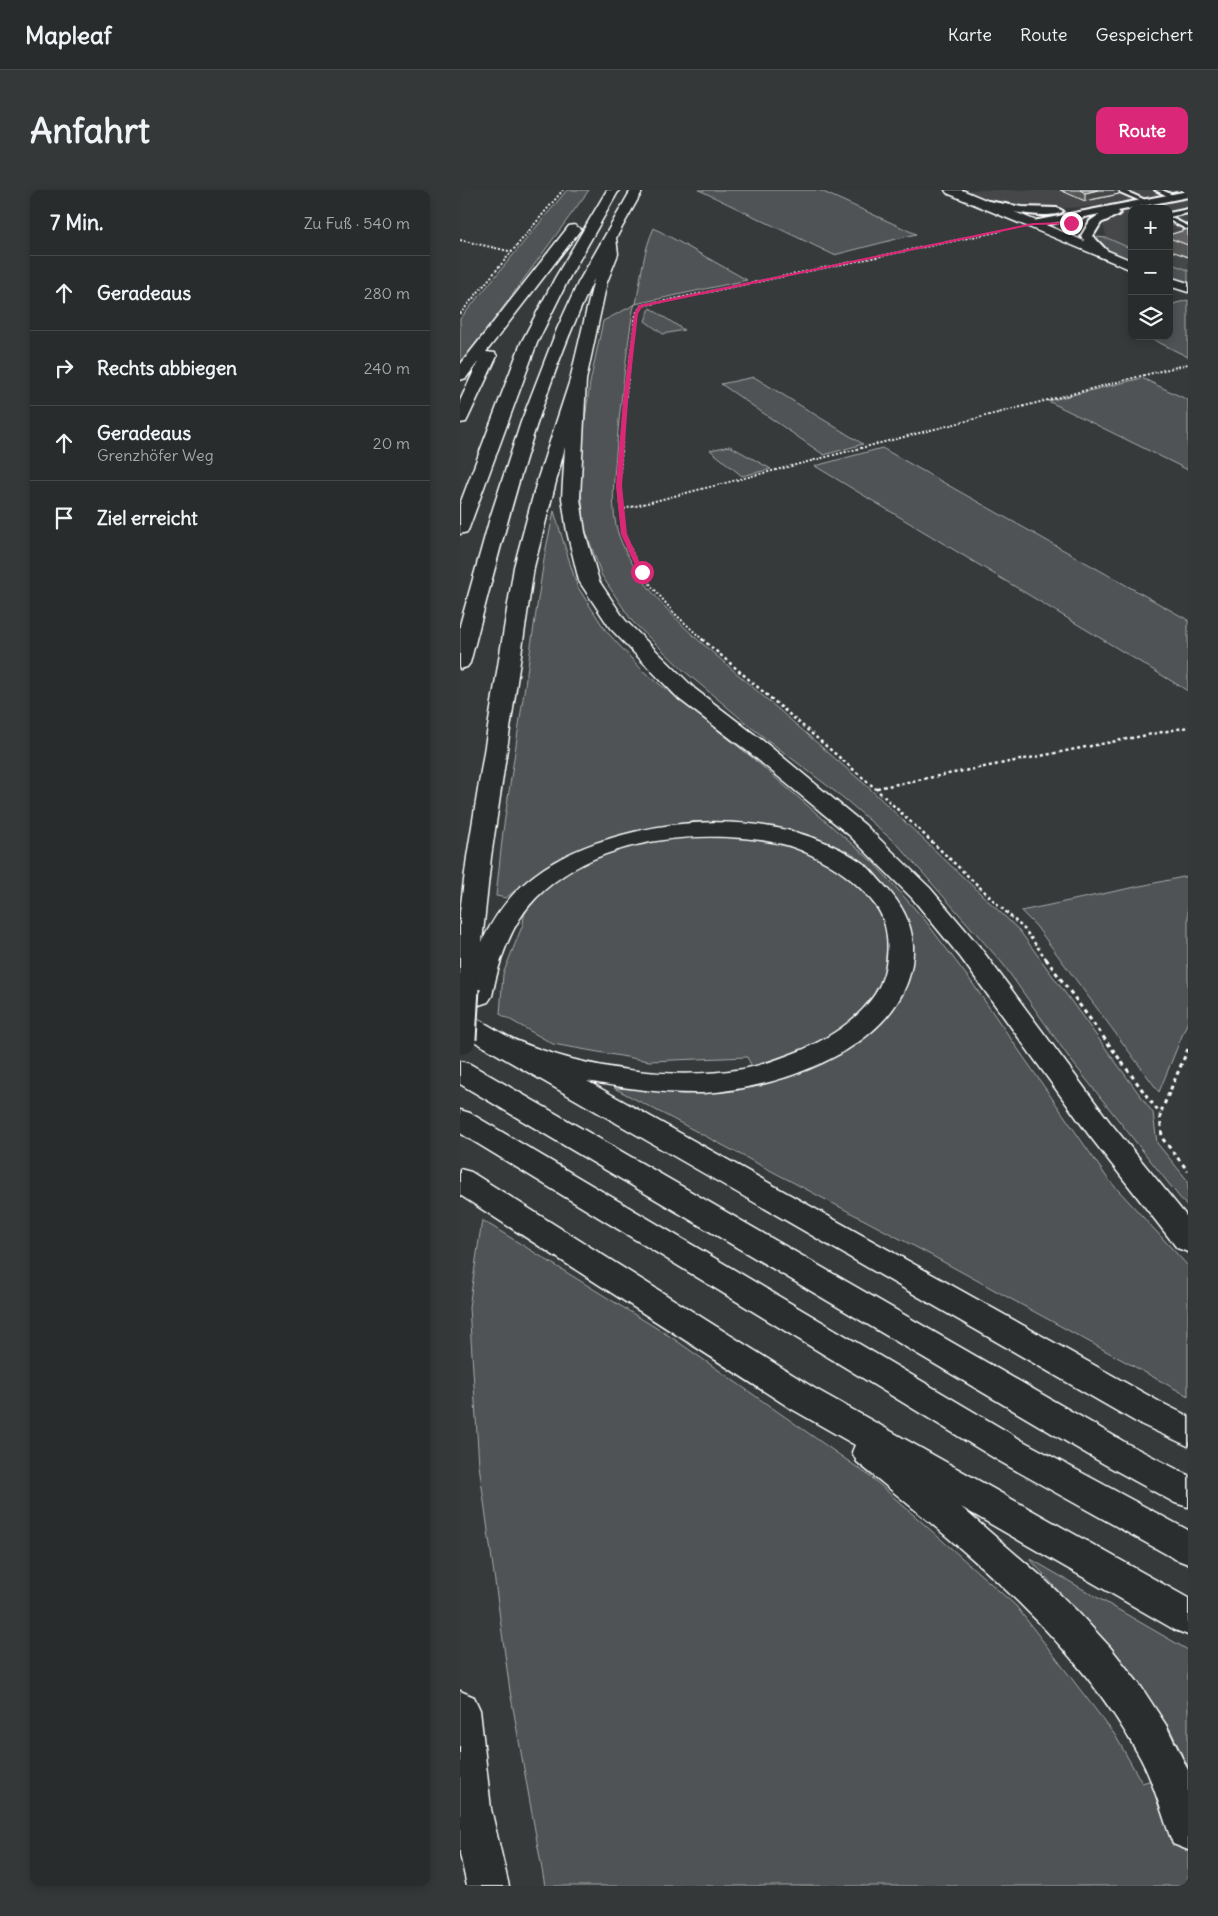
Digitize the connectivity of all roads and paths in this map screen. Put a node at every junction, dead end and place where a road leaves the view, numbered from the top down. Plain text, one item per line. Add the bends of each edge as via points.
1 (564, 190) edge
2 (637, 190) edge
3 (951, 190) edge
4 (1118, 190) edge
5 (1158, 190) edge
6 (610, 194) edge
7 (1188, 194) edge
8 (1174, 197) junction
9 (988, 204) junction
10 (1142, 205) edge
11 (1128, 208) edge
12 (1188, 211) edge
13 (1099, 214) junction
14 (1173, 215) edge
15 (1173, 219) edge
16 (1033, 224) junction
17 (1188, 228) edge
18 (609, 238) junction
19 (460, 240) edge
20 (513, 252) junction
21 (1104, 254) junction
22 (1128, 264) edge
23 (1173, 282) edge
24 (1188, 288) edge
25 (513, 308) junction
26 (460, 314) edge
27 (1188, 364) edge
28 (460, 376) edge
29 (578, 380) junction
30 (460, 418) edge
31 (620, 510) junction
32 (460, 528) edge
33 (460, 663) edge
34 (1188, 727) edge
35 (876, 788) junction
36 (471, 992) junction
37 (460, 1036) edge
38 (507, 1048) junction
39 (1188, 1049) edge
40 (460, 1071) edge
41 (1160, 1114) junction
42 (460, 1120) edge
43 (1188, 1171) edge
44 (460, 1180) edge
45 (1188, 1240) edge
46 (802, 1398) junction
47 (1188, 1432) edge
48 (1188, 1492) edge
49 (1188, 1548) edge
50 (1188, 1618) edge
51 (460, 1710) edge
52 (1188, 1828) edge
53 (488, 1886) edge

1 - 20 path
2 - 18 main road
3 - 9 main road
4 - 10 lane
5 - 8 lane
6 - 25 main road via 573,230
6 - 32 main road via 529,343
7 - 8 street
8 - 10 street
9 - 13 street
9 - 16 main road
11 - 13 street
12 - 14 lane
13 - 16 street via 1071,223
13 - 21 street via 1087,236
15 - 17 lane
16 - 21 main road
16 - 31 path via 641,306 636,314 625,401
18 - 29 main road via 611,254 600,282
18 - 33 main road via 559,343 524,439
19 - 20 path
20 - 26 path
21 - 22 main road
23 - 24 main road
25 - 28 main road
25 - 30 main road
27 - 31 path
29 - 36 main road via 546,481 524,567 479,857
29 - 45 main road via 571,498 576,532 590,581 617,624 687,694 857,830 921,892 970,952 1098,1128
31 - 35 path via 624,534 642,572 672,612
34 - 35 path
35 - 41 path via 1025,930
36 - 37 main road
36 - 38 main road via 515,907 529,891 589,852 648,834 721,828 748,830 799,842 843,861 861,874 888,905 896,922 901,940 901,959 887,996 873,1014 834,1046 780,1070 718,1082 653,1082 589,1073
37 - 38 main road
38 - 47 main road
39 - 41 path
40 - 48 main road via 1116,1454
41 - 43 path via 1162,1138
42 - 49 main road via 1012,1451
44 - 46 main road
46 - 50 main road
46 - 52 main road via 999,1561 1108,1673 1141,1719 1167,1768
51 - 53 main road via 471,1809

